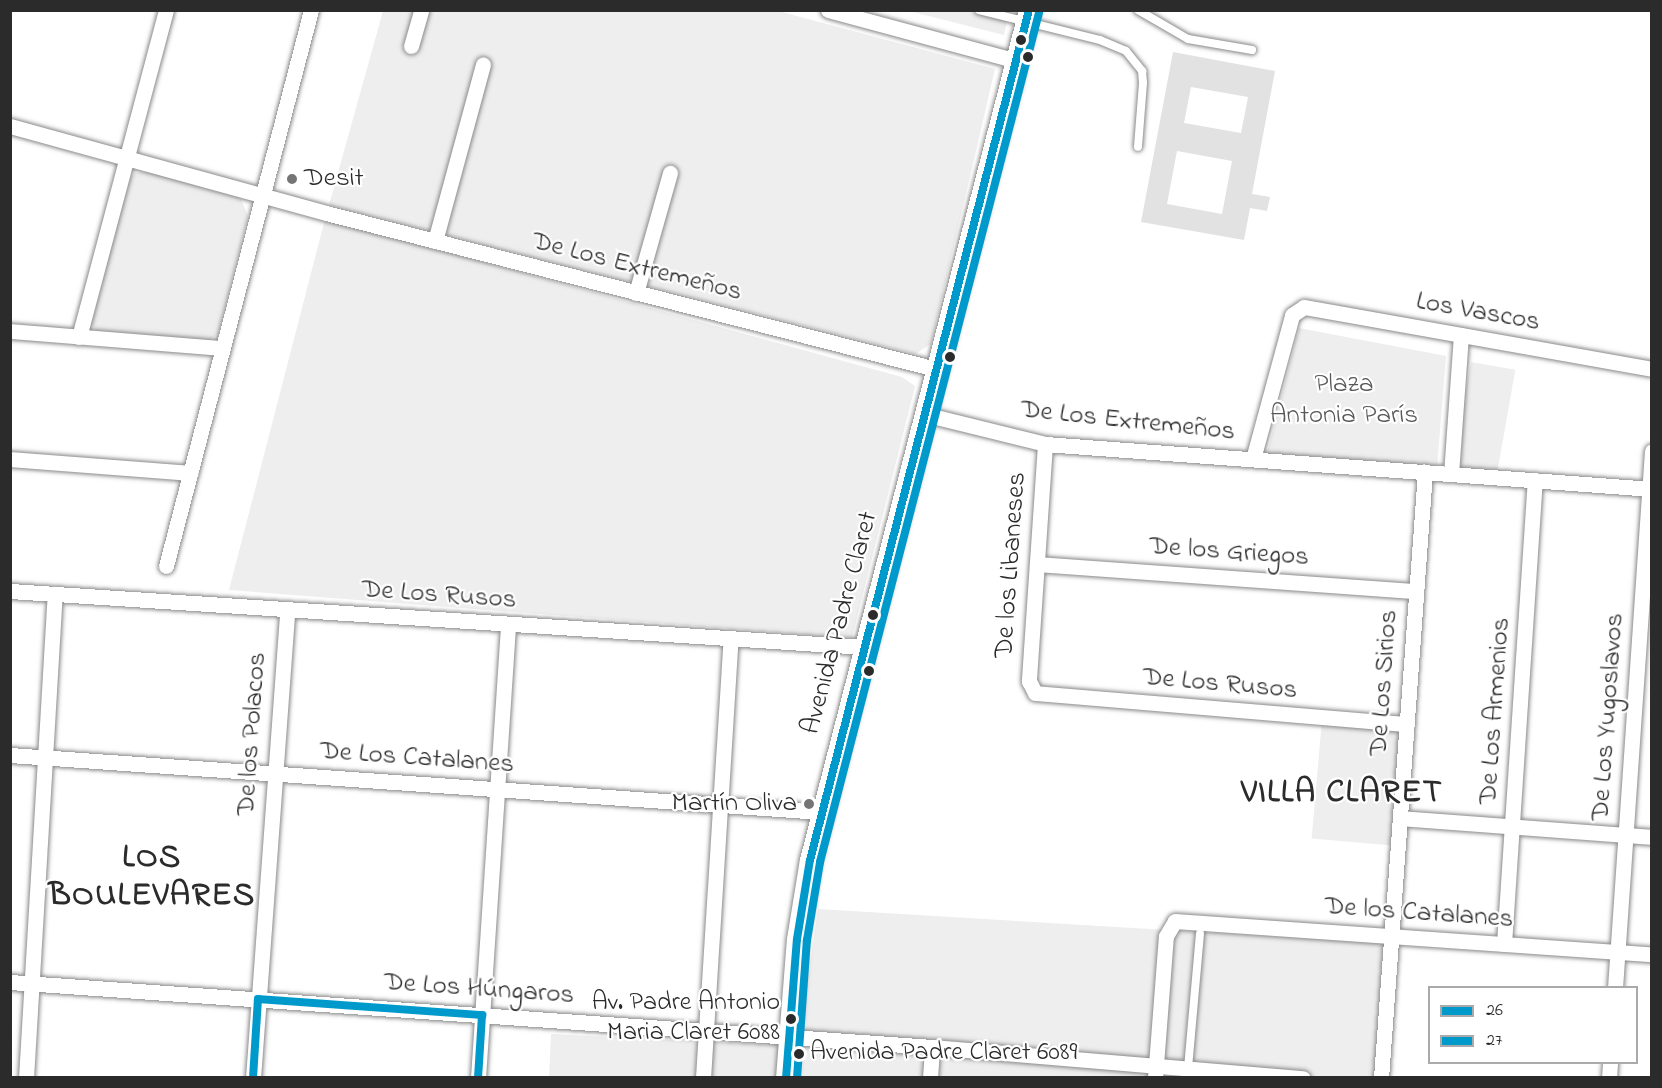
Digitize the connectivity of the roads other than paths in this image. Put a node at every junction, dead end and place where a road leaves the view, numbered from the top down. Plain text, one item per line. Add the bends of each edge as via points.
1 (166, 10) edge
2 (311, 10) edge
3 (421, 10) edge
4 (828, 10) edge
5 (979, 10) edge
6 (1138, 10) edge
7 (1027, 16) edge
8 (411, 46) dead end
9 (1252, 50) dead end
10 (1017, 61) junction
11 (483, 64) dead end
12 (10, 126) edge
13 (1138, 147) dead end
14 (127, 157) junction
15 (670, 173) dead end
16 (261, 195) junction
17 (435, 241) junction
18 (636, 292) junction
19 (10, 331) edge
20 (1461, 335) junction
21 (79, 337) junction
22 (221, 348) junction
23 (936, 369) junction
24 (1652, 369) edge
25 (924, 414) junction
26 (1045, 444) junction
27 (1652, 451) edge
28 (10, 459) edge
29 (1253, 459) junction
30 (1425, 471) junction
31 (190, 473) junction
32 (1451, 474) junction
33 (1535, 480) junction
34 (1650, 489) edge
35 (1038, 564) junction
36 (166, 566) dead end
37 (10, 591) edge
38 (1416, 591) junction
39 (55, 594) junction
40 (287, 610) junction
41 (508, 626) junction
42 (732, 639) junction
43 (864, 647) junction
44 (1031, 689) joint
45 (1407, 724) junction
46 (10, 755) edge
47 (45, 758) junction
48 (275, 774) junction
49 (497, 789) junction
50 (721, 805) junction
51 (821, 812) junction
52 (1400, 818) junction
53 (1513, 826) junction
54 (1626, 835) junction
55 (1652, 837) edge
56 (1200, 934) dead end
57 (1391, 937) junction
58 (1504, 944) junction
59 (1617, 952) junction
60 (1652, 954) edge
61 (10, 982) edge
62 (31, 984) junction
63 (1615, 986) edge
64 (258, 999) junction
65 (482, 1015) junction
66 (706, 1030) junction
67 (789, 1037) junction
68 (932, 1047) junction
69 (1188, 1068) junction
70 (1155, 1072) edge
71 (26, 1077) edge
72 (253, 1077) edge
73 (478, 1077) edge
74 (703, 1077) edge
75 (786, 1077) edge
76 (930, 1077) edge
77 (1303, 1077) edge
78 (1381, 1077) edge

1 - 14 street
2 - 16 street
3 - 8 street
4 - 10 street
5 - 7 lane
6 - 9 lane via 1188,39
7 - 10 main road
7 - 13 lane via 1113,44 1136,60 1143,83
10 - 23 main road, Avenida Padre Claret
11 - 17 street
12 - 14 street, De Los Extremeños
14 - 16 street, De Los Extremeños
14 - 21 street
15 - 18 street
16 - 17 street, De Los Extremeños
16 - 22 street
17 - 18 street, De Los Extremeños
18 - 23 street, De Los Extremeños
19 - 21 street
20 - 24 street, Los Vascos
20 - 29 street, Los Vascos via 1304,307 1296,309
20 - 32 street
21 - 22 street
22 - 31 street
23 - 25 main road, Avenida Padre Claret
25 - 26 street, De Los Extremeños
25 - 43 main road, Avenida Padre Claret
26 - 29 street, De Los Extremeños
26 - 35 street, De los Libaneses
27 - 34 street, De Los Yugoslavos
28 - 31 street
29 - 30 street, De Los Extremeños
30 - 32 street, De Los Extremeños
30 - 38 street, De Los Sirios
31 - 36 street
32 - 33 street, De Los Extremeños
33 - 34 street, De Los Extremeños
33 - 53 street, De Los Armenios
34 - 54 street, De Los Yugoslavos
35 - 38 street, De los Griegos
35 - 44 street, De los Libaneses
37 - 39 street, De Los Rusos
38 - 45 street, De Los Sirios
39 - 40 street, De Los Rusos
39 - 47 street
40 - 41 street, De Los Rusos
40 - 48 street, De los Polacos
41 - 42 street, De Los Rusos
41 - 49 street
42 - 43 street, De Los Rusos
42 - 50 street
43 - 51 main road, Avenida Padre Claret
44 - 45 street, De Los Rusos via 1045,695
45 - 52 street, De Los Sirios
46 - 47 street, De Los Catalanes
47 - 48 street, De Los Catalanes
47 - 62 street
48 - 49 street, De Los Catalanes
48 - 64 street, De los Polacos
49 - 50 street, De Los Catalanes
49 - 65 street
50 - 51 street, De Los Catalanes
50 - 66 street
51 - 67 main road, Avenida Padre Claret via 802,903
52 - 53 street
52 - 57 street, De Los Sirios
53 - 54 street
53 - 58 street, De Los Armenios
54 - 55 street
54 - 59 street, De Los Yugoslavos
56 - 69 lane
57 - 58 street, De los Catalanes
57 - 70 street, De los Catalanes via 1183,920 1170,926
57 - 78 street, De Los Sirios
58 - 59 street, De los Catalanes
59 - 60 street, De los Catalanes
59 - 63 street, De Los Yugoslavos
61 - 62 street, De Los Húngaros
62 - 64 street, De Los Húngaros
62 - 71 street
64 - 65 street, De Los Húngaros
64 - 72 street, De los Polacos
65 - 66 street, De Los Húngaros
65 - 73 street
66 - 67 street, De Los Húngaros
66 - 74 street
67 - 68 street, De Los Húngaros
67 - 75 main road, Avenida Padre Claret
68 - 70 street, De Los Húngaros
68 - 76 street
69 - 70 street, De Los Húngaros
69 - 77 street, De Los Húngaros

